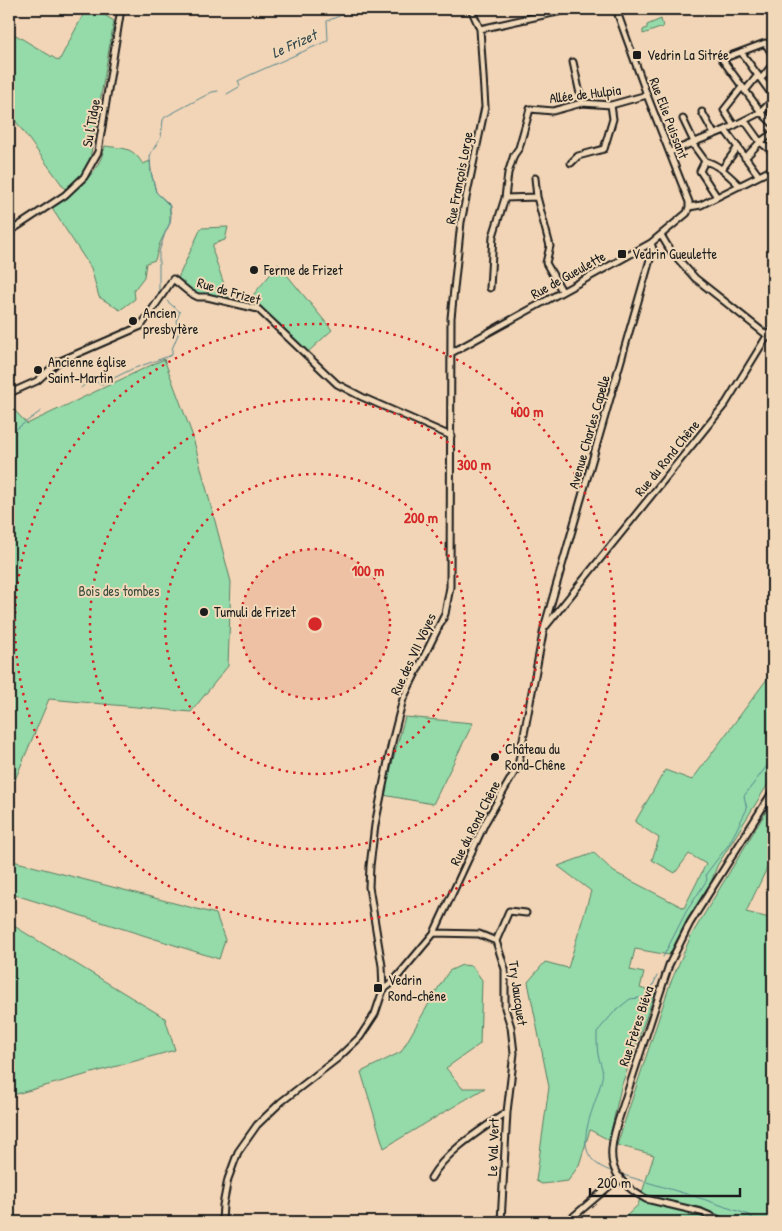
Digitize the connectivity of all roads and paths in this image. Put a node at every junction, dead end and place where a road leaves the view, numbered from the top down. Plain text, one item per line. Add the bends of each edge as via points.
1 (122, 9) edge
2 (471, 9) edge
3 (571, 9) edge
4 (616, 9) edge
5 (480, 30) junction
6 (741, 52) junction
7 (773, 55) edge
8 (573, 62) dead end
9 (773, 64) edge
10 (759, 77) junction
11 (744, 89) junction
12 (647, 95) junction
13 (773, 98) edge
14 (582, 103) junction
15 (611, 105) junction
16 (702, 112) dead end
17 (761, 112) junction
18 (683, 119) dead end
19 (745, 121) junction
20 (773, 124) edge
21 (734, 126) junction
22 (726, 130) junction
23 (773, 133) edge
24 (714, 134) junction
25 (693, 142) junction
26 (760, 142) junction
27 (738, 147) junction
28 (670, 152) junction
29 (773, 152) edge
30 (745, 158) junction
31 (705, 161) junction
32 (570, 163) dead end
33 (722, 169) junction
34 (773, 169) edge
35 (759, 176) junction
36 (535, 178) dead end
37 (740, 186) junction
38 (537, 197) junction
39 (717, 197) junction
40 (505, 198) junction
41 (689, 208) junction
42 (9, 232) edge
43 (661, 235) junction
44 (651, 243) junction
45 (490, 288) dead end
46 (562, 291) junction
47 (773, 330) edge
48 (768, 336) junction
49 (773, 340) edge
50 (451, 353) junction
51 (9, 396) edge
52 (451, 436) junction
53 (544, 628) junction
54 (773, 791) edge
55 (526, 913) dead end
56 (434, 933) junction
57 (496, 941) junction
58 (383, 990) junction
59 (507, 1112) junction
60 (619, 1177) junction
61 (431, 1178) dead end
62 (222, 1222) edge
63 (501, 1222) edge
64 (567, 1222) edge
65 (724, 1222) edge

1 - 42 street, Su l'Tîdge via 98,152 84,177 65,195
2 - 5 street, Rue François Lorge
3 - 5 street
4 - 12 street, Rue Elie Puissant
5 - 50 street, Rue François Lorge via 485,107 461,222 451,318
6 - 7 street via 765,43
6 - 10 street
6 - 11 street via 722,59
8 - 14 street
9 - 10 street
10 - 11 street
10 - 13 street
11 - 17 street
11 - 21 street via 724,110
12 - 15 street, Allée de Hulpia
12 - 28 street, Rue Elie Puissant
13 - 17 street
14 - 15 street, Allée de Hulpia
14 - 40 street, Allée de Hulpia via 553,111 530,109 508,173
15 - 32 street via 613,119 604,149 578,156
16 - 24 street
17 - 19 street
17 - 20 street
18 - 25 street
19 - 21 street
19 - 26 street
21 - 22 street
22 - 24 street
22 - 27 street
23 - 26 street
24 - 25 street
25 - 28 street
25 - 31 street
26 - 29 street
26 - 30 street
27 - 30 street
27 - 33 street
28 - 41 street, Rue Elie Puissant
30 - 35 street
31 - 33 street
31 - 39 street via 700,171
33 - 37 street
34 - 35 street
35 - 37 street
36 - 38 street
37 - 39 street
38 - 40 street
38 - 46 street via 550,246 546,263
39 - 41 street
40 - 45 street via 493,236
41 - 43 street, Rue de Gueulette
43 - 44 street, Rue de Gueulette
43 - 48 street via 695,278
44 - 46 street, Rue de Gueulette
44 - 53 street, Avenue Charles Capelle via 653,249
46 - 50 street, Rue de Gueulette
47 - 48 street, Rue du Rond Chêne
48 - 49 street
48 - 53 street, Rue du Rond Chêne via 726,403
50 - 52 street, Rue des VII Vôyes
51 - 52 street, Rue de Frizet via 37,381 58,362 141,326 172,279 198,297 258,309 337,384
52 - 58 street, Rue des VII Vôyes via 450,587 445,614 403,699 374,825 369,887
53 - 56 street, Rue du Rond Chêne via 518,766 485,823
54 - 60 street, Rue Frères Biéva via 690,923 669,965 612,1142 611,1151
55 - 57 street via 509,911
56 - 57 street via 479,934
56 - 58 street, Rue du Rond Chêne
57 - 59 street, Try Jaucquet via 505,969 505,1008 512,1027 514,1053
58 - 62 street, Rue du Rond Chêne via 375,1014 360,1037 281,1102 257,1125 238,1152 228,1179
59 - 61 street, Le Val Vert via 474,1134 437,1167
59 - 63 street, Le Val Vert
60 - 64 street
60 - 65 street, Rue Frères Biéva via 646,1198 701,1212

